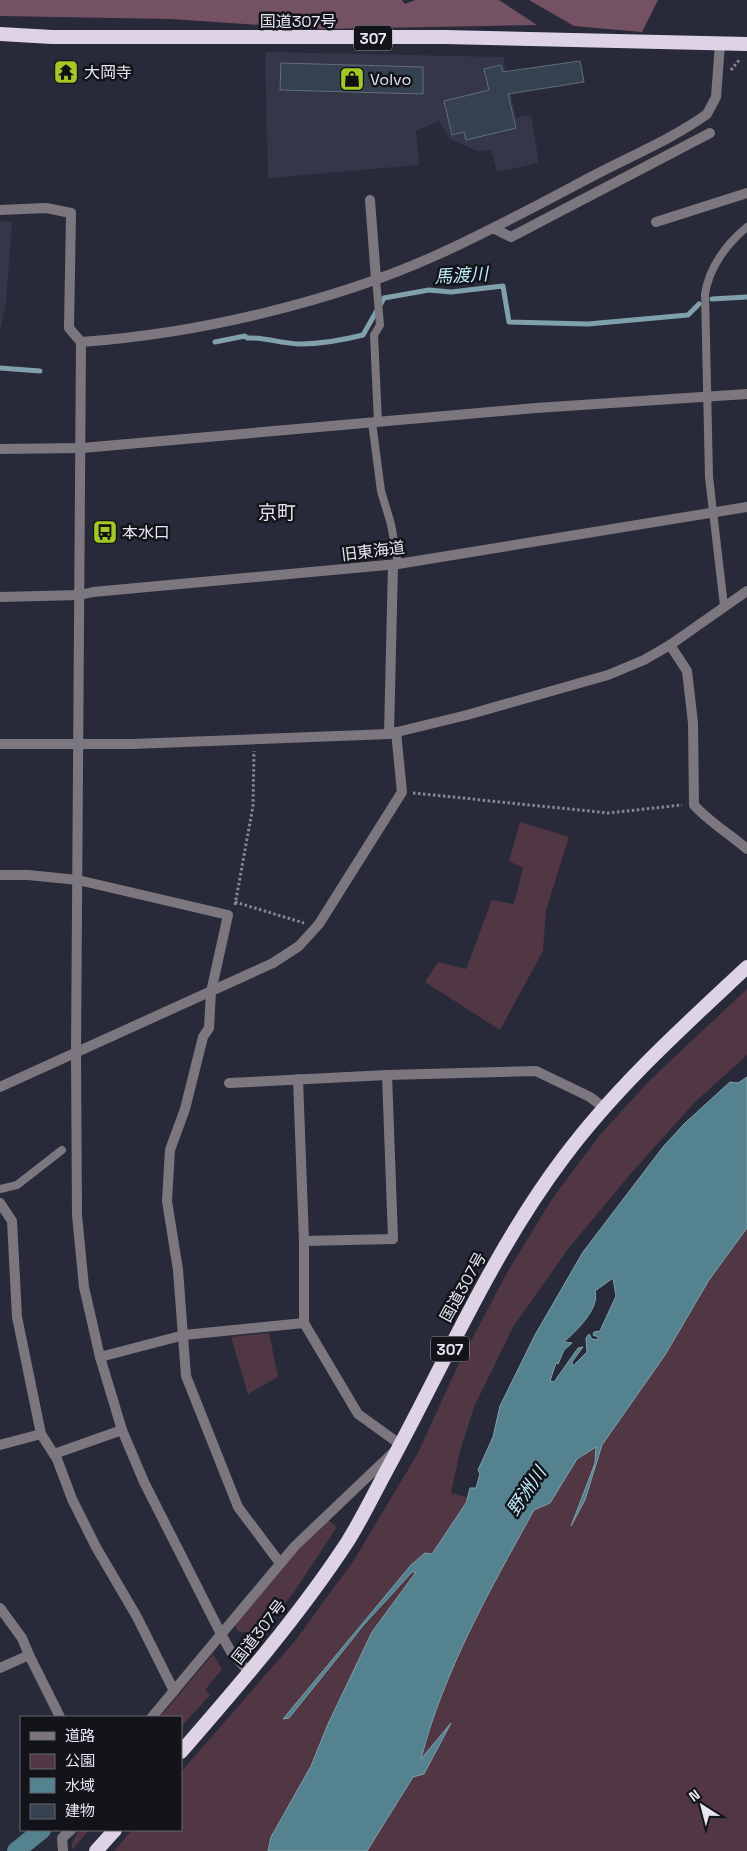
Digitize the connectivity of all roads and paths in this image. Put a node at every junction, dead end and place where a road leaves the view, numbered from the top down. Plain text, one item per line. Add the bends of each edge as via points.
1 (0, 34) edge
2 (720, 44) junction
3 (747, 44) edge
4 (710, 133) dead end
5 (747, 193) edge
6 (370, 200) dead end
7 (0, 210) edge
8 (656, 222) dead end
9 (747, 227) edge
10 (493, 228) junction
11 (376, 279) junction
12 (81, 342) junction
13 (747, 394) edge
14 (709, 398) junction
15 (375, 422) junction
16 (82, 448) junction
17 (0, 449) edge
18 (747, 507) edge
19 (714, 513) junction
20 (396, 564) junction
21 (747, 591) edge
22 (80, 595) junction
23 (0, 597) edge
24 (724, 606) junction
25 (670, 645) junction
26 (393, 733) junction
27 (254, 740) junction
28 (0, 744) edge
29 (80, 744) junction
30 (402, 792) junction
31 (694, 805) junction
32 (747, 849) edge
33 (0, 875) edge
34 (78, 880) junction
35 (235, 902) junction
36 (228, 915) junction
37 (316, 927) junction
38 (747, 967) edge
39 (211, 992) junction
40 (76, 1052) junction
41 (387, 1074) junction
42 (298, 1079) junction
43 (229, 1082) dead end
44 (0, 1087) edge
45 (602, 1108) junction
46 (62, 1150) dead end
47 (0, 1189) edge
48 (0, 1202) edge
49 (304, 1241) junction
50 (304, 1323) junction
51 (184, 1335) junction
52 (100, 1357) junction
53 (122, 1430) junction
54 (41, 1434) junction
55 (0, 1445) edge
56 (401, 1445) junction
57 (54, 1454) junction
58 (280, 1563) junction
59 (1, 1611) edge
60 (221, 1634) junction
61 (29, 1655) junction
62 (0, 1668) edge
63 (250, 1673) junction
64 (174, 1691) junction
65 (60, 1716) edge
66 (153, 1716) edge
67 (182, 1751) edge
68 (70, 1831) edge
69 (114, 1831) edge
70 (63, 1851) edge
71 (96, 1851) edge

1 - 2 highway, 国道307号 / 307
2 - 3 highway, 国道307号 / 307
2 - 10 street via 716,97 706,114
4 - 10 street via 511,237
5 - 8 street
6 - 11 street
7 - 12 street via 46,208 70,213 69,328
9 - 14 lane via 720,256 707,283 705,331
10 - 11 street
11 - 12 street via 287,307 215,324
11 - 15 lane via 380,325 374,335
12 - 16 street
13 - 14 street
14 - 15 street
14 - 19 lane via 709,477
15 - 16 street
15 - 20 lane via 381,491 391,524
16 - 17 street
16 - 22 street
18 - 19 street, 旧東海道
19 - 20 street, 旧東海道
19 - 24 lane
20 - 22 street, 旧東海道
20 - 26 street
21 - 24 street
22 - 23 street, 旧東海道
22 - 29 street
24 - 25 street
25 - 26 street via 608,675
25 - 31 street via 687,670 693,722
26 - 27 street
26 - 30 street
27 - 29 street
27 - 35 path via 253,806
28 - 29 street
29 - 34 street
30 - 31 path via 608,812
30 - 37 street
31 - 32 street
33 - 34 street
34 - 36 street
34 - 40 street
35 - 36 path
35 - 37 path
36 - 39 street
37 - 39 street via 299,946 273,963
38 - 45 highway, 国道307号 / 307
39 - 40 street
39 - 51 street via 209,1028 203,1037 185,1109 170,1150 168,1216 178,1270
40 - 44 street
40 - 52 street via 77,1215 84,1287
41 - 42 street
41 - 45 street via 536,1072 568,1086
41 - 49 street via 393,1239
42 - 43 street
42 - 49 street
45 - 56 highway, 国道307号 / 307 via 562,1159 485,1281
46 - 47 lane via 16,1185
48 - 54 street via 12,1221 17,1316
49 - 50 street
50 - 51 street
50 - 56 street via 358,1414
51 - 52 street
51 - 58 street via 186,1376 238,1507
52 - 53 street
53 - 57 street
53 - 60 street via 144,1482
54 - 55 street
54 - 57 street
56 - 58 street
56 - 63 highway, 国道307号 / 307 via 348,1540
57 - 64 street via 86,1528 137,1617
58 - 60 street
59 - 61 street via 22,1638
60 - 63 street via 231,1652
60 - 64 street
61 - 62 street
61 - 65 street
63 - 67 highway, 国道307号 / 307
64 - 66 street
68 - 70 street via 62,1838
69 - 71 highway

